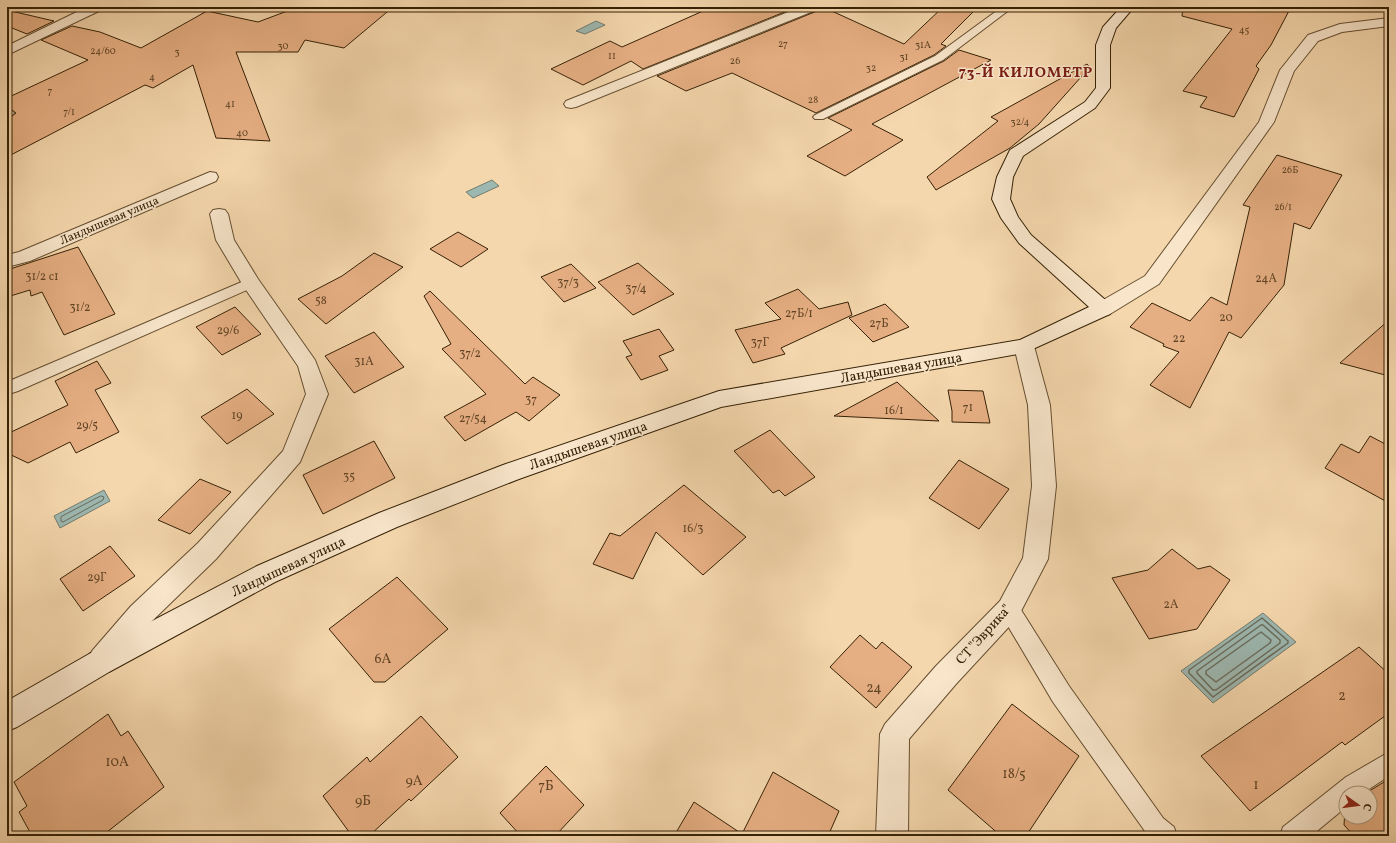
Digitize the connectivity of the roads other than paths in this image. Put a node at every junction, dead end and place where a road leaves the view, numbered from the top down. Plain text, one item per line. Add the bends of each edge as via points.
1 (97, 7) edge
2 (812, 7) edge
3 (1008, 7) edge
4 (1128, 7) edge
5 (1388, 22) dead end
6 (7, 51) edge
7 (571, 104) dead end
8 (819, 117) dead end
9 (210, 177) dead end
10 (219, 214) dead end
11 (7, 261) edge
12 (251, 283) junction
13 (1103, 309) junction
14 (1024, 346) junction
15 (12, 387) dead end
16 (1009, 609) junction
17 (99, 663) junction
18 (7, 717) edge
19 (1389, 763) edge
20 (892, 836) edge
21 (1165, 836) edge
22 (1292, 836) edge

1 - 6 street
2 - 7 street
3 - 8 lane via 939,58
4 - 13 street via 1110,27 1103,45 1103,88 1090,105 1016,153 1005,177 1001,198 1010,218 1025,239
5 - 13 street, Ландышевая улица via 1340,28 1313,38 1287,70 1266,122 1152,280
9 - 11 street, Ландышевая улица via 24,257
10 - 12 street, Ландышевая улица via 225,240
12 - 15 lane
12 - 17 street, Ландышевая улица via 308,365 317,394 292,456 207,550 140,614
13 - 14 street, Ландышевая улица
14 - 16 street, СТ "Эврика" via 1039,405 1044,486 1035,559
14 - 17 street, Ландышевая улица via 719,399 511,472 388,520 266,574
16 - 20 street, СТ "Эврика" via 946,675 895,734
16 - 21 lane via 1061,694 1155,826
17 - 18 street, Ландышевая улица
19 - 22 lane via 1354,785

